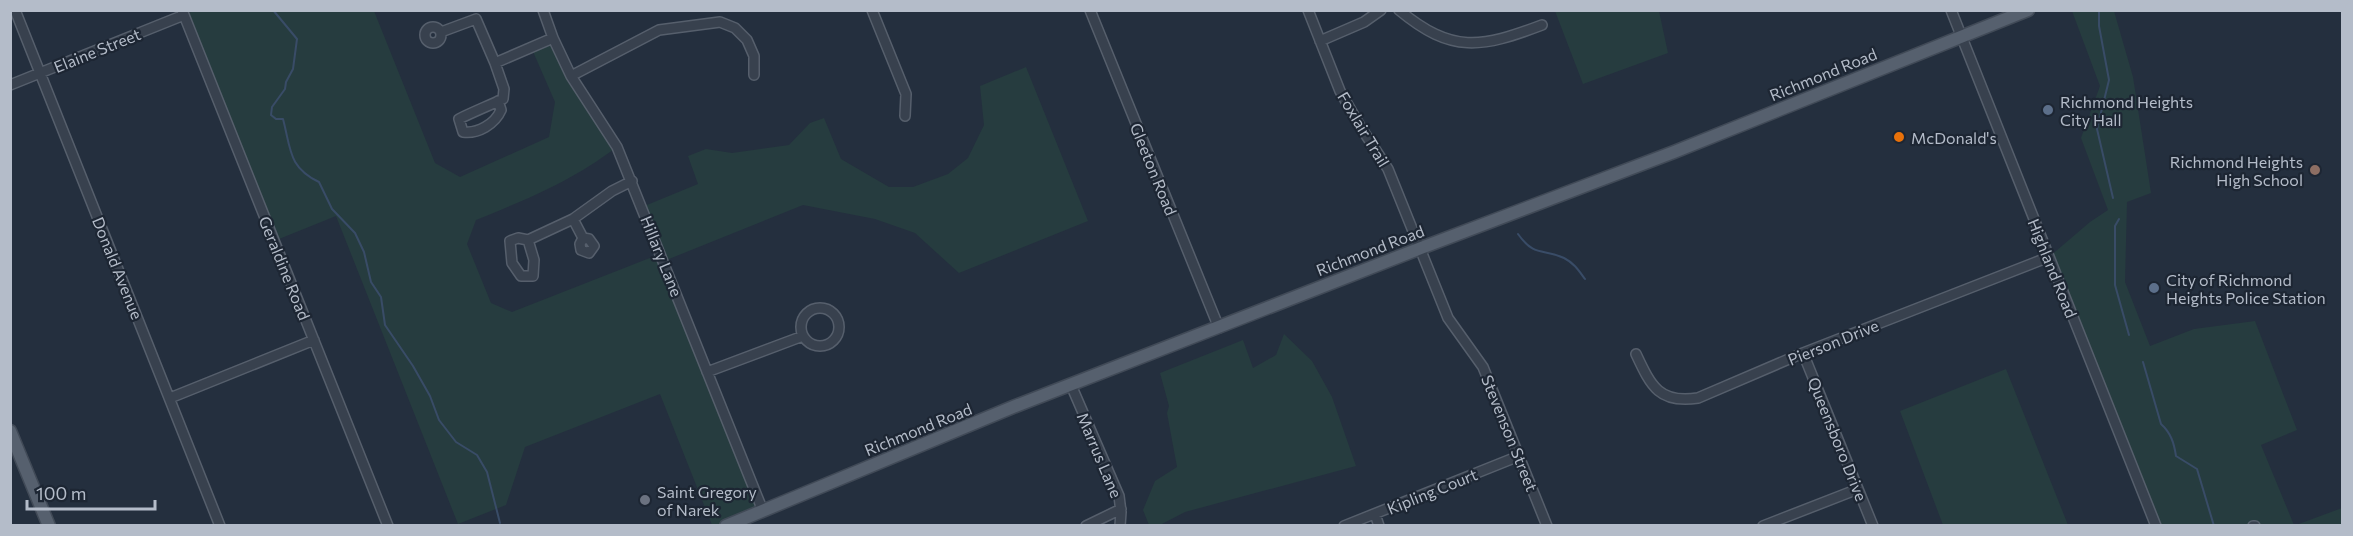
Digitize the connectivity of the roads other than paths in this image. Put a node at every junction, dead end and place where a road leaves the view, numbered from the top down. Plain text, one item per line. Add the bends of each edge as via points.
1 (15, 10) edge
2 (543, 10) edge
3 (872, 10) edge
4 (1090, 10) edge
5 (1308, 10) edge
6 (1381, 10) edge
7 (1399, 10) edge
8 (1951, 10) edge
9 (2028, 10) edge
10 (183, 13) edge
11 (475, 15) edge
12 (1542, 25) dead end
13 (441, 32) dead end
14 (1961, 37) junction
15 (553, 38) junction
16 (1320, 41) junction
17 (495, 63) junction
18 (39, 73) junction
19 (754, 75) dead end
20 (571, 76) junction
21 (10, 85) edge
22 (498, 101) junction
23 (905, 116) dead end
24 (632, 181) junction
25 (573, 219) junction
26 (583, 238) dead end
27 (528, 240) dead end
28 (1421, 248) junction
29 (2049, 257) junction
30 (1219, 328) junction
31 (803, 336) junction
32 (314, 340) junction
33 (1803, 353) junction
34 (1636, 354) dead end
35 (707, 372) junction
36 (1071, 386) junction
37 (170, 398) junction
38 (10, 431) edge
39 (1519, 456) junction
40 (1858, 489) junction
41 (1121, 510) junction
42 (764, 511) junction
43 (1375, 514) junction
44 (49, 525) edge
45 (220, 525) edge
46 (388, 525) edge
47 (726, 525) edge
48 (1086, 525) edge
49 (1120, 525) edge
50 (1344, 525) edge
51 (1379, 525) edge
52 (1547, 525) edge
53 (1763, 525) edge
54 (1873, 525) edge
55 (2156, 525) edge

1 - 18 street, Donald Avenue
2 - 15 street, Hillary Lane
3 - 23 street via 906,94
4 - 30 street, Gleeton Road
5 - 16 street, Foxlair Trail
6 - 16 street
7 - 12 street via 1424,30 1461,43 1496,41
8 - 14 street, Highland Road
9 - 14 main road, Richmond Road
10 - 18 street, Elaine Street
10 - 32 street, Geraldine Road
11 - 13 street
11 - 17 street
14 - 28 main road, Richmond Road
14 - 29 street, Highland Road
15 - 17 street
15 - 20 street, Hillary Lane
16 - 28 street, Foxlair Trail via 1340,91 1388,169
17 - 22 street via 504,88 503,99
18 - 21 street, Elaine Street
18 - 37 street, Donald Avenue
19 - 20 street via 754,56 747,40 735,28 720,22 650,33
20 - 24 street, Hillary Lane via 617,147
22 - 22 street via 501,110 494,121 472,132 463,132 459,119
24 - 25 street
24 - 35 street, Hillary Lane
25 - 26 street
25 - 27 street
28 - 30 main road, Richmond Road
28 - 39 street, Stevenson Street via 1448,318 1483,367
29 - 33 street, Pierson Drive
29 - 55 street, Highland Road
30 - 36 main road, Richmond Road
31 - 31 street via 801,321 811,310 826,309 836,318 838,332 828,344 813,345
31 - 35 street
32 - 37 street
32 - 46 street, Geraldine Road
33 - 34 street, Pierson Drive via 1698,398 1683,400 1664,396 1656,389
33 - 40 street, Queensboro Drive
35 - 42 street, Hillary Lane
36 - 41 street, Marrus Lane via 1116,487
36 - 42 main road, Richmond Road
37 - 45 street, Donald Avenue
38 - 44 main road
39 - 43 street, Kipling Court
39 - 52 street, Stevenson Street
40 - 53 street
40 - 54 street, Queensboro Drive
41 - 48 street
41 - 49 street, Marrus Lane
42 - 47 main road, Richmond Road
43 - 50 street, Kipling Court
43 - 51 street

